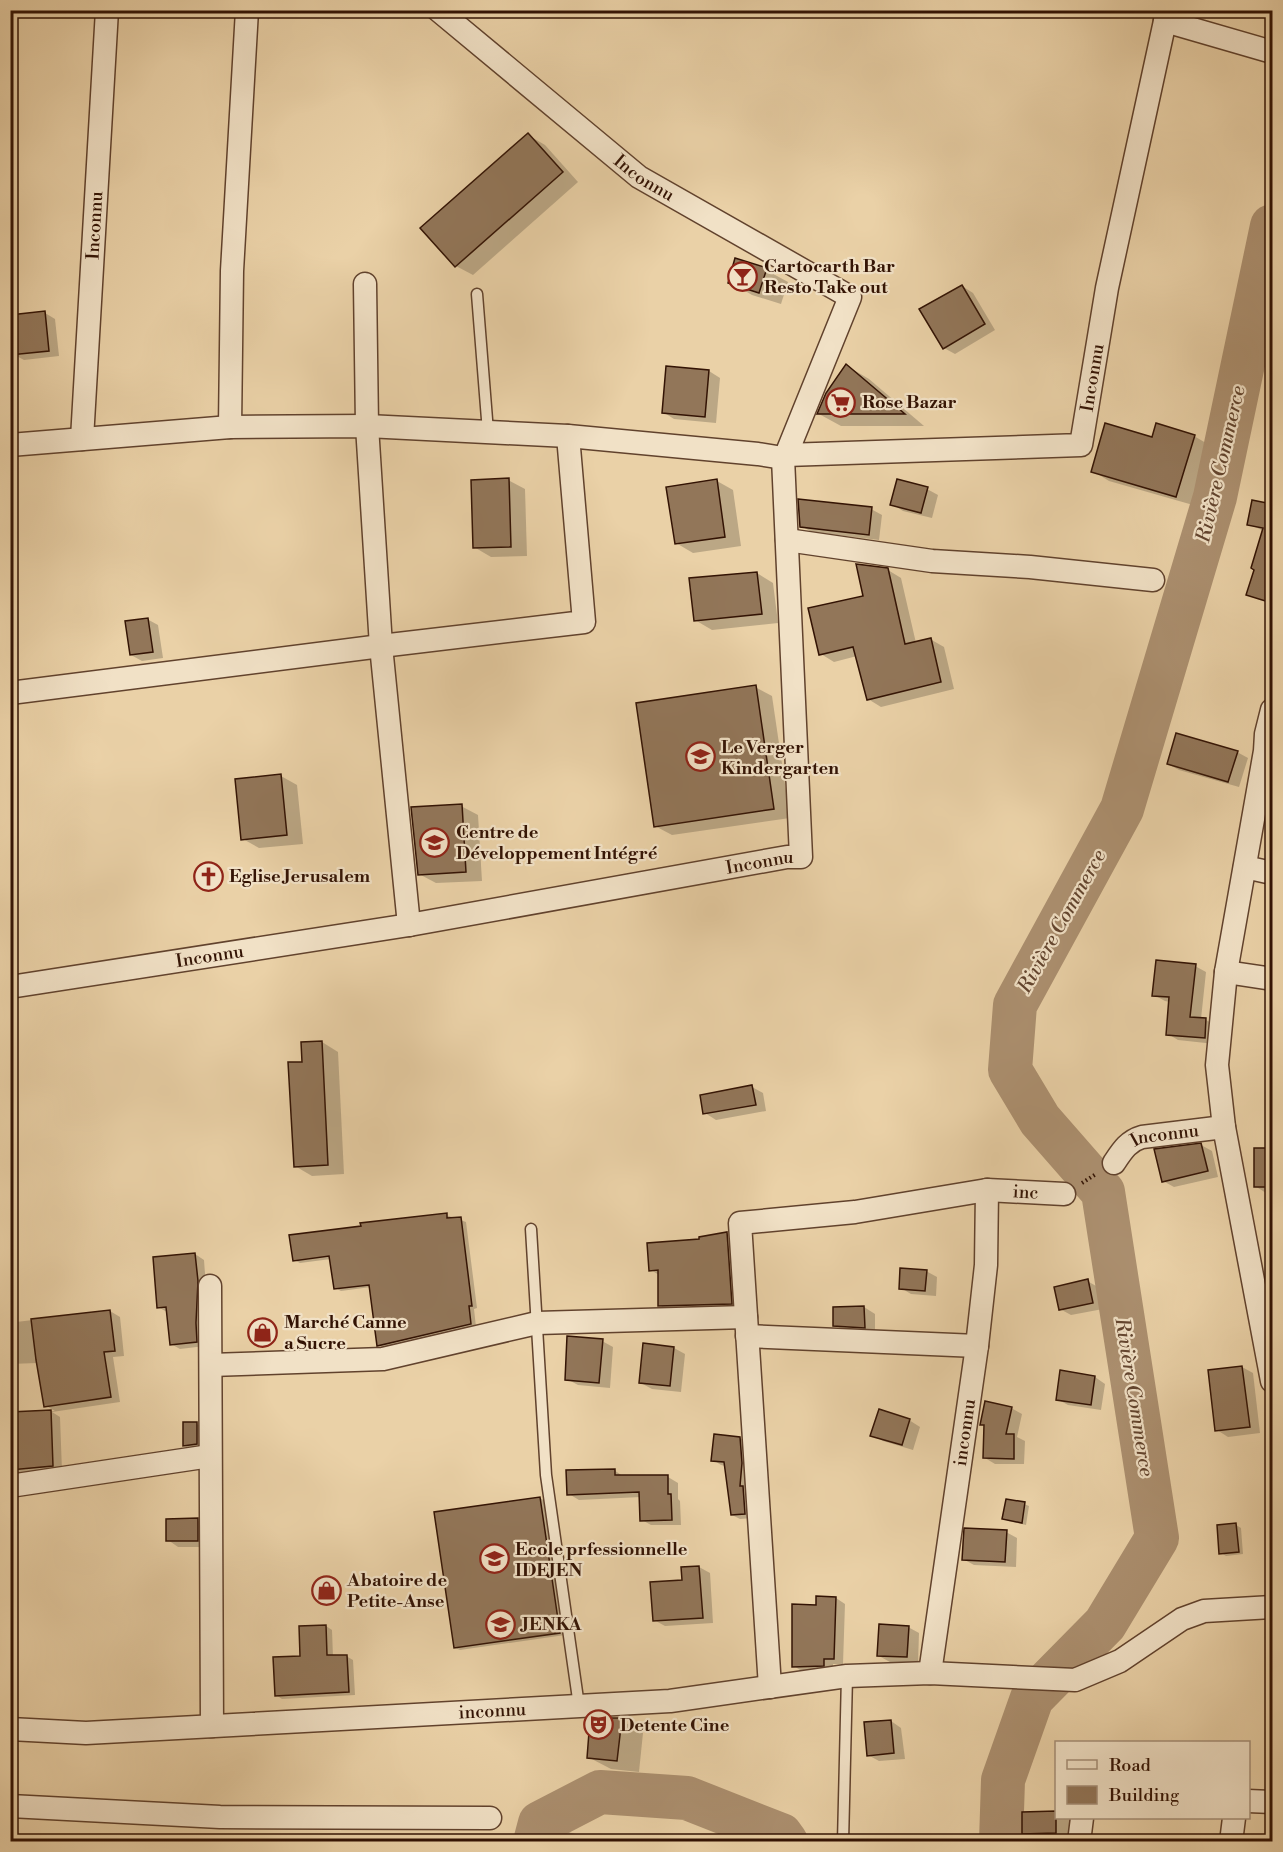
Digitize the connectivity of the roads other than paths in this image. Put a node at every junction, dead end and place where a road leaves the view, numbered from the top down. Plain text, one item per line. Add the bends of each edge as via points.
1 (107, 10) edge
2 (247, 10) edge
3 (438, 10) edge
4 (1167, 16) edge
5 (1265, 51) edge
6 (365, 284) dead end
7 (477, 294) dead end
8 (367, 426) junction
9 (230, 427) junction
10 (488, 432) junction
11 (568, 436) junction
12 (82, 439) junction
13 (10, 445) edge
14 (785, 456) junction
15 (787, 540) junction
16 (1153, 580) dead end
17 (381, 646) junction
18 (10, 693) edge
19 (1272, 710) edge
20 (1269, 751) edge
21 (1245, 867) junction
22 (1272, 873) edge
23 (409, 925) junction
24 (1226, 972) junction
25 (1272, 979) edge
26 (10, 987) edge
27 (1224, 1127) junction
28 (1114, 1163) road end
29 (987, 1191) junction
30 (1064, 1194) road end
31 (531, 1229) dead end
32 (210, 1287) dead end
33 (537, 1323) junction
34 (747, 1327) junction
35 (977, 1346) junction
36 (211, 1365) junction
37 (1272, 1381) edge
38 (210, 1456) junction
39 (10, 1486) edge
40 (1272, 1607) edge
41 (930, 1673) junction
42 (847, 1676) junction
43 (770, 1687) junction
44 (579, 1706) junction
45 (212, 1726) junction
46 (10, 1729) edge
47 (1250, 1801) edge
48 (1272, 1802) edge
49 (10, 1806) edge
50 (490, 1818) dead end
51 (1082, 1819) edge
52 (1234, 1819) edge
53 (843, 1842) edge
54 (1078, 1842) edge
55 (1231, 1842) edge

1 - 12 street, Inconnu
2 - 9 street via 232,271
3 - 14 street, Inconnu via 639,177 850,297
4 - 5 street, Inconnu
4 - 14 street, Inconnu via 1107,288 1081,445
6 - 8 street
7 - 10 lane
8 - 9 street, Inconnu
8 - 10 street, Inconnu
8 - 17 street
9 - 12 street, Inconnu
10 - 11 street, Inconnu
11 - 14 street, Inconnu
11 - 17 street via 584,622
12 - 13 street, Inconnu
14 - 15 street, Inconnu
15 - 16 street via 932,561
15 - 23 street, Inconnu via 801,857
17 - 18 street
17 - 23 street
19 - 20 street via 1266,734
20 - 21 street
21 - 22 street
21 - 24 street
23 - 26 street, Inconnu
24 - 25 street
24 - 27 street via 1217,1065
27 - 28 street, Inconnu via 1132,1140
27 - 37 street
29 - 30 street, inc
29 - 34 street via 855,1212 740,1223
29 - 35 street, inconnu via 986,1265
31 - 33 lane
32 - 36 street
33 - 34 street
33 - 36 street via 383,1359
33 - 44 lane via 546,1475
34 - 35 street
34 - 43 street
35 - 41 street, inconnu
36 - 38 street
38 - 39 street
38 - 45 street
40 - 41 street, inconnu via 1204,1611 1182,1619 1120,1660 1075,1680
41 - 42 street, inconnu
42 - 43 street, inconnu
42 - 53 lane
43 - 44 street, inconnu via 670,1701
44 - 45 street, inconnu
45 - 46 street, inconnu via 86,1733
47 - 48 street
49 - 50 street via 220,1817
51 - 54 street
52 - 55 street

